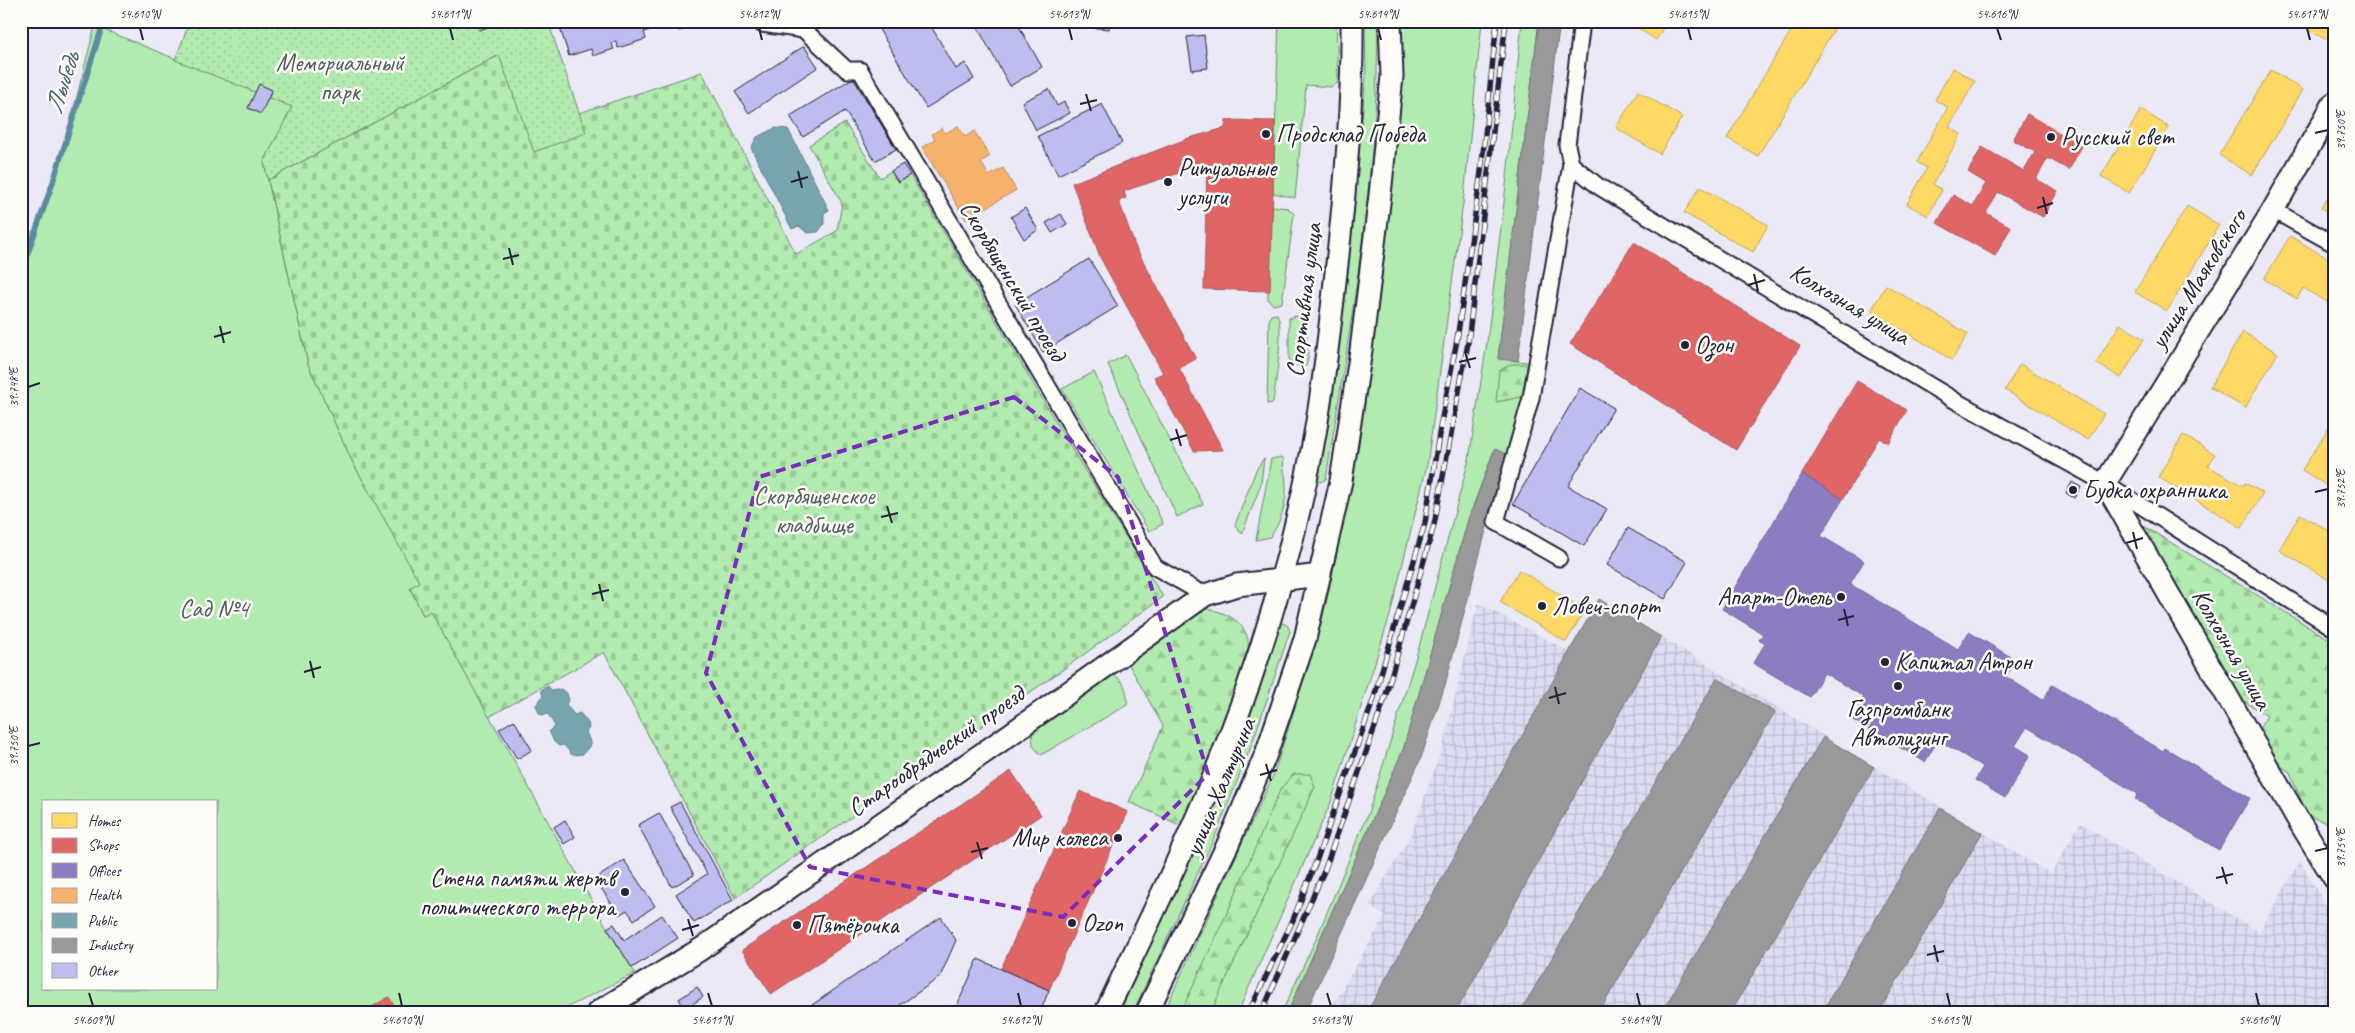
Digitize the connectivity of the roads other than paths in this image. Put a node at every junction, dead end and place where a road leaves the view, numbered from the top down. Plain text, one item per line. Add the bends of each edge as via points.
1 (761, 21) edge
2 (1352, 21) edge
3 (1390, 21) edge
4 (1582, 21) edge
5 (2334, 103) edge
6 (1571, 164) junction
7 (2273, 210) junction
8 (2334, 244) edge
9 (2105, 482) junction
10 (1558, 558) dead end
11 (1320, 575) junction
12 (1281, 581) junction
13 (1205, 595) junction
14 (2334, 628) edge
15 (2334, 878) edge
16 (598, 1012) edge
17 (1106, 1012) edge
18 (1147, 1012) edge

1 - 13 street, Скорбященский проезд via 762,24 804,30 847,70 860,70 1155,567
2 - 12 main road, Спортивная улица via 1353,84 1328,345 1307,474
3 - 11 main road via 1392,76 1380,195 1342,481
4 - 6 street via 1567,145
5 - 7 main road, улица Маяковского
6 - 9 street, Колхозная улица via 1598,186 1954,400
6 - 10 street via 1531,398 1496,522
7 - 8 street
7 - 9 main road, улица Маяковского
9 - 14 street, Колхозная улица
9 - 15 main road, Колхозная улица
11 - 12 main road, Старообрядческий проезд
11 - 18 main road, улица Халтурина via 1305,639 1266,754 1228,844
12 - 13 main road, Старообрядческий проезд via 1238,585
12 - 17 main road, улица Халтурина via 1228,741 1194,826
13 - 16 main road, Старообрядческий проезд via 701,949

